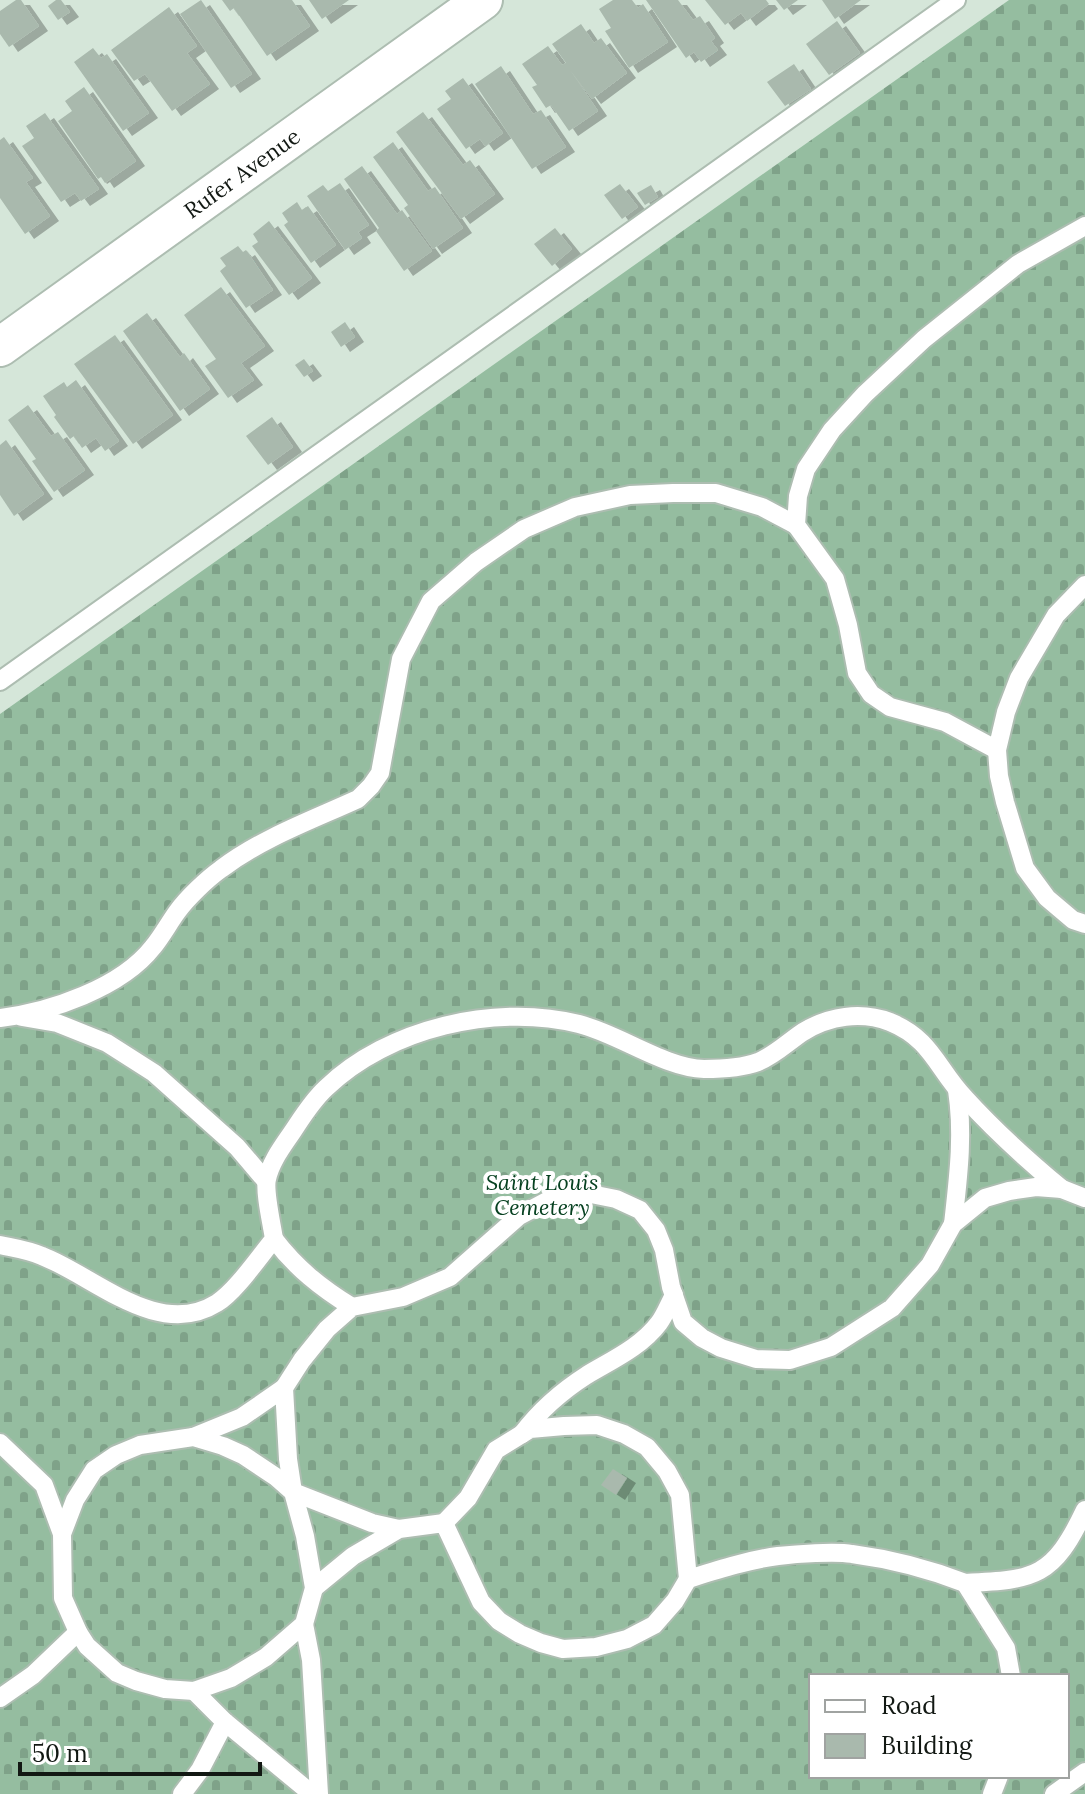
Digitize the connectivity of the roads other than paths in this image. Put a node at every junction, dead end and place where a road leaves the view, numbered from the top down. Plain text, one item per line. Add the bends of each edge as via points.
1 (483, 0) edge
2 (956, 0) edge
3 (1085, 226) edge
4 (0, 347) edge
5 (796, 525) junction
6 (1085, 585) edge
7 (0, 681) edge
8 (997, 750) junction
9 (1085, 924) edge
10 (9, 1017) edge
11 (957, 1090) junction
12 (266, 1181) junction
13 (1062, 1189) junction
14 (1085, 1198) edge
15 (953, 1224) junction
16 (274, 1239) junction
17 (0, 1245) edge
18 (674, 1295) junction
19 (352, 1307) junction
20 (284, 1388) junction
21 (522, 1434) junction
22 (193, 1437) junction
23 (0, 1443) edge
24 (293, 1492) junction
25 (1085, 1510) edge
26 (444, 1523) junction
27 (399, 1529) junction
28 (62, 1534) junction
29 (688, 1579) junction
30 (965, 1583) junction
31 (314, 1588) junction
32 (304, 1624) junction
33 (78, 1632) junction
34 (1011, 1674) edge
35 (194, 1691) junction
36 (0, 1698) edge
37 (225, 1722) junction
38 (1085, 1772) edge
39 (182, 1794) edge
40 (312, 1794) edge
41 (319, 1794) edge
42 (1054, 1794) edge

1 - 4 street, Rufer Avenue
2 - 7 lane
3 - 5 lane via 1018,264 865,394 806,469
5 - 8 lane via 835,579 857,673 871,694 890,707 945,722
5 - 10 lane via 762,507 716,493 673,493 630,495 575,507 524,529 431,601 401,659 380,773 358,799 254,848 220,870 179,909 136,966 118,979 80,997
6 - 8 lane via 1056,615 1019,678
8 - 9 lane via 1002,789 1025,868 1047,898
10 - 12 lane via 57,1023 107,1043 154,1073 237,1147
11 - 12 lane via 914,1034 858,1015 829,1019 757,1062 701,1069 579,1024 522,1016 454,1023 398,1040 326,1088 276,1156
11 - 13 lane
11 - 15 lane via 961,1136
12 - 16 lane
13 - 14 lane
13 - 15 lane via 1036,1187 985,1198
15 - 18 lane via 930,1265 892,1308 831,1347 790,1360 756,1359 702,1338 683,1322
16 - 17 lane via 233,1288 195,1313 140,1307 42,1256
16 - 19 lane via 309,1278
18 - 19 lane via 656,1230 640,1210 586,1193 551,1199 519,1216 450,1277 403,1297
18 - 21 lane via 659,1323 634,1347 553,1400
19 - 20 lane via 327,1329
20 - 22 lane via 242,1417
20 - 24 lane
21 - 26 lane via 496,1450 468,1498
21 - 29 lane via 530,1429 597,1425 647,1447 680,1495
22 - 24 lane via 243,1455
22 - 28 lane via 140,1445 94,1470
23 - 28 lane via 44,1485
24 - 27 lane
24 - 31 lane
25 - 30 lane via 1067,1546 1039,1573 1003,1582
26 - 27 lane
26 - 29 lane via 481,1602 520,1634 563,1649 627,1639 654,1625
27 - 31 lane via 353,1556
28 - 33 lane via 63,1598
29 - 30 lane via 778,1556 849,1553
30 - 34 lane via 1006,1648
31 - 32 lane
32 - 35 lane via 266,1657 231,1678
32 - 41 lane
33 - 35 lane via 117,1673 165,1689
33 - 36 lane
35 - 37 lane
37 - 39 lane
37 - 40 lane
38 - 42 lane

